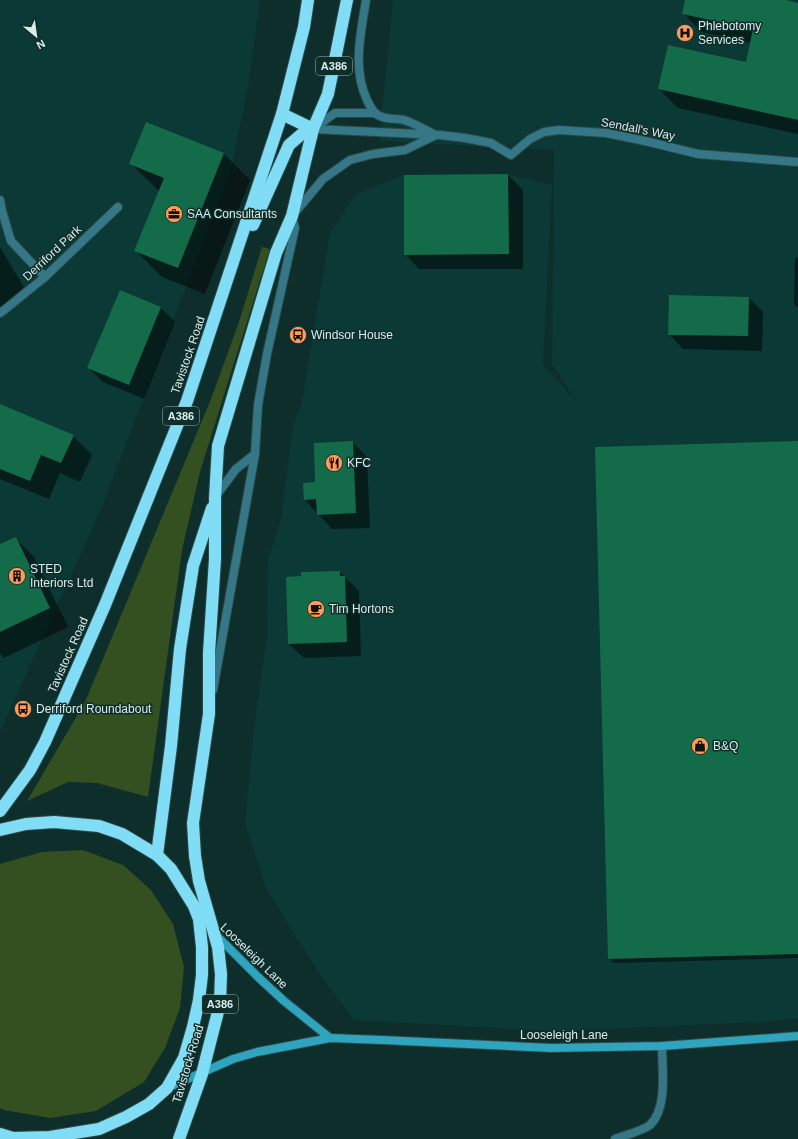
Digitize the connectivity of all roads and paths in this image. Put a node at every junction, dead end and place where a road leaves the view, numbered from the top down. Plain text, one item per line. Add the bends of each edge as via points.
1 (308, 0) edge
2 (347, 0) edge
3 (366, 0) edge
4 (375, 113) junction
5 (282, 114) junction
6 (313, 129) junction
7 (436, 135) junction
8 (798, 162) edge
9 (0, 200) edge
10 (118, 207) dead end
11 (292, 216) junction
12 (231, 269) junction
13 (45, 277) junction
14 (0, 313) edge
15 (255, 454) junction
16 (215, 498) junction
17 (209, 714) junction
18 (0, 811) edge
19 (0, 830) edge
20 (157, 855) junction
21 (199, 919) junction
22 (214, 932) junction
23 (798, 1036) edge
24 (330, 1038) junction
25 (662, 1046) junction
26 (202, 1074) junction
27 (167, 1088) junction
28 (0, 1134) edge
29 (14, 1138) edge
30 (179, 1139) edge
31 (615, 1139) edge

1 - 5 highway, Tavistock Road / A386 via 304,27
2 - 6 highway, Tavistock Road / A386 via 328,94
3 - 4 street via 358,52 359,75 363,91
4 - 6 street, Sendall's Way via 336,113
4 - 7 street, Sendall's Way via 381,117 404,120
5 - 6 highway
5 - 12 highway, Tavistock Road / A386
6 - 7 street, Sendall's Way
6 - 11 highway, Tavistock Road / A386
6 - 12 highway, A386 via 303,133 289,145
7 - 8 street, Sendall's Way via 491,143 511,155 530,139 544,132 559,130 606,133 698,154
7 - 11 street via 405,150 350,160 323,179
9 - 13 street via 10,241
10 - 13 street, Derriford Park
11 - 15 street, Tavistock Road via 294,228 266,354 258,405
11 - 16 highway, Tavistock Road / A386 via 276,253 218,446
12 - 18 highway, Tavistock Road / A386 via 187,401 105,605 45,742 30,770
13 - 14 street, Derriford Park
15 - 16 street, Tavistock Road via 236,469
15 - 17 street
16 - 17 highway, Tavistock Road / A386
16 - 20 highway, Tavistock Road / A386 via 193,566 180,649
17 - 22 highway, Tavistock Road / A386 via 193,823 199,881
19 - 20 highway via 26,824 54,822 99,826 122,834
20 - 21 highway via 171,869
21 - 22 street, Looseleigh Lane
21 - 27 highway via 202,947 199,1000 184,1058
22 - 24 street, Looseleigh Lane via 284,1001
22 - 26 highway, Tavistock Road / A386 via 221,974 220,1004
23 - 25 street, Looseleigh Lane
24 - 25 street, Looseleigh Lane via 551,1048
24 - 26 street, Looseleigh Lane via 257,1052 221,1063
25 - 31 street via 661,1104 658,1114 649,1126
26 - 27 street, Looseleigh Lane
26 - 30 highway, Tavistock Road / A386
27 - 29 highway via 143,1107 99,1129 50,1137
28 - 29 highway

